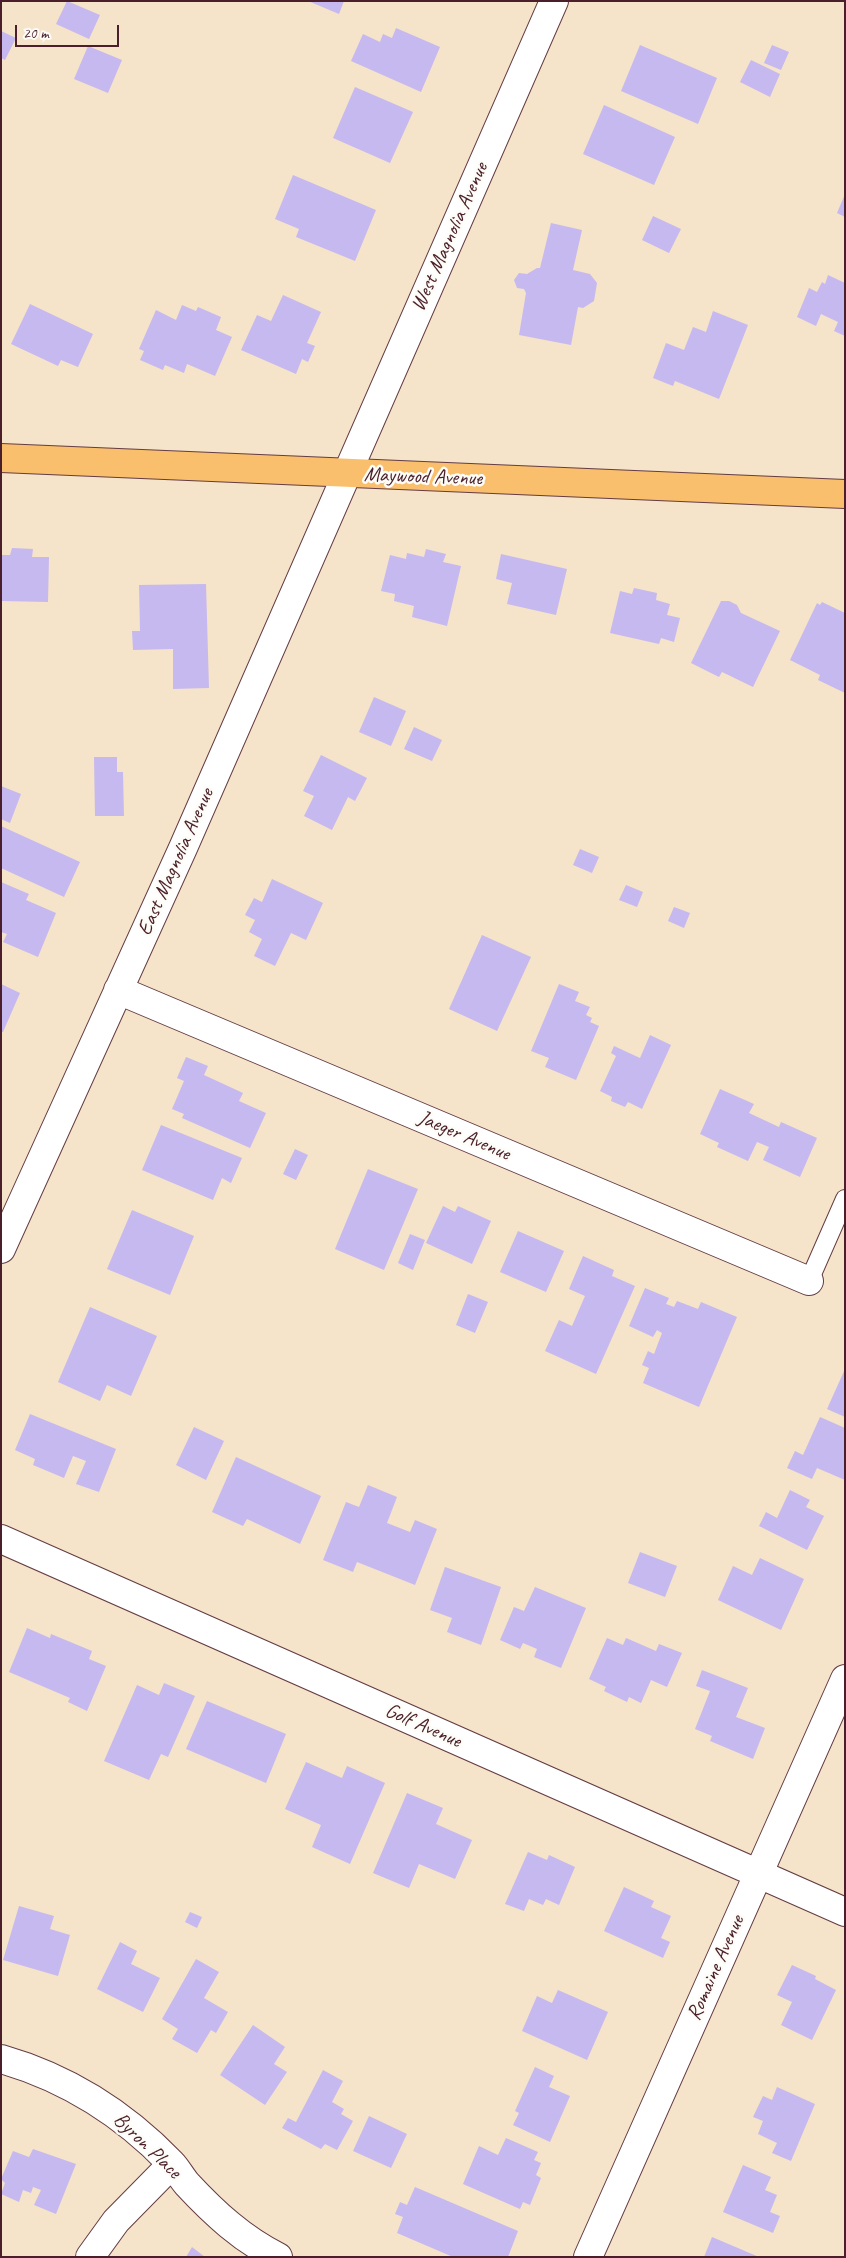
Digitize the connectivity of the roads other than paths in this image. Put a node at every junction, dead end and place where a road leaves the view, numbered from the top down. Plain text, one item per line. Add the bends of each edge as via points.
1 (554, 1) edge
2 (1, 458) edge
3 (347, 474) junction
4 (845, 494) edge
5 (118, 990) junction
6 (845, 1199) edge
7 (1, 1249) edge
8 (809, 1281) joint
9 (1, 1539) edge
10 (845, 1679) edge
11 (757, 1874) junction
12 (845, 1912) edge
13 (1, 2059) edge
14 (172, 2164) junction
15 (90, 2257) edge
16 (278, 2257) edge
17 (588, 2257) edge

1 - 3 street, West Magnolia Avenue
2 - 3 main road, Maywood Avenue
3 - 4 main road, Maywood Avenue
3 - 5 street, East Magnolia Avenue
5 - 7 street, East Magnolia Avenue
5 - 8 street, Jaeger Avenue
6 - 8 lane
9 - 11 street, Golf Avenue
10 - 11 street, Romaine Avenue
11 - 12 street, Golf Avenue
11 - 17 street, Romaine Avenue
13 - 14 street, Byron Place via 31,2068 84,2093 127,2122
14 - 15 street via 116,2221
14 - 16 street, Byron Place via 219,2218

